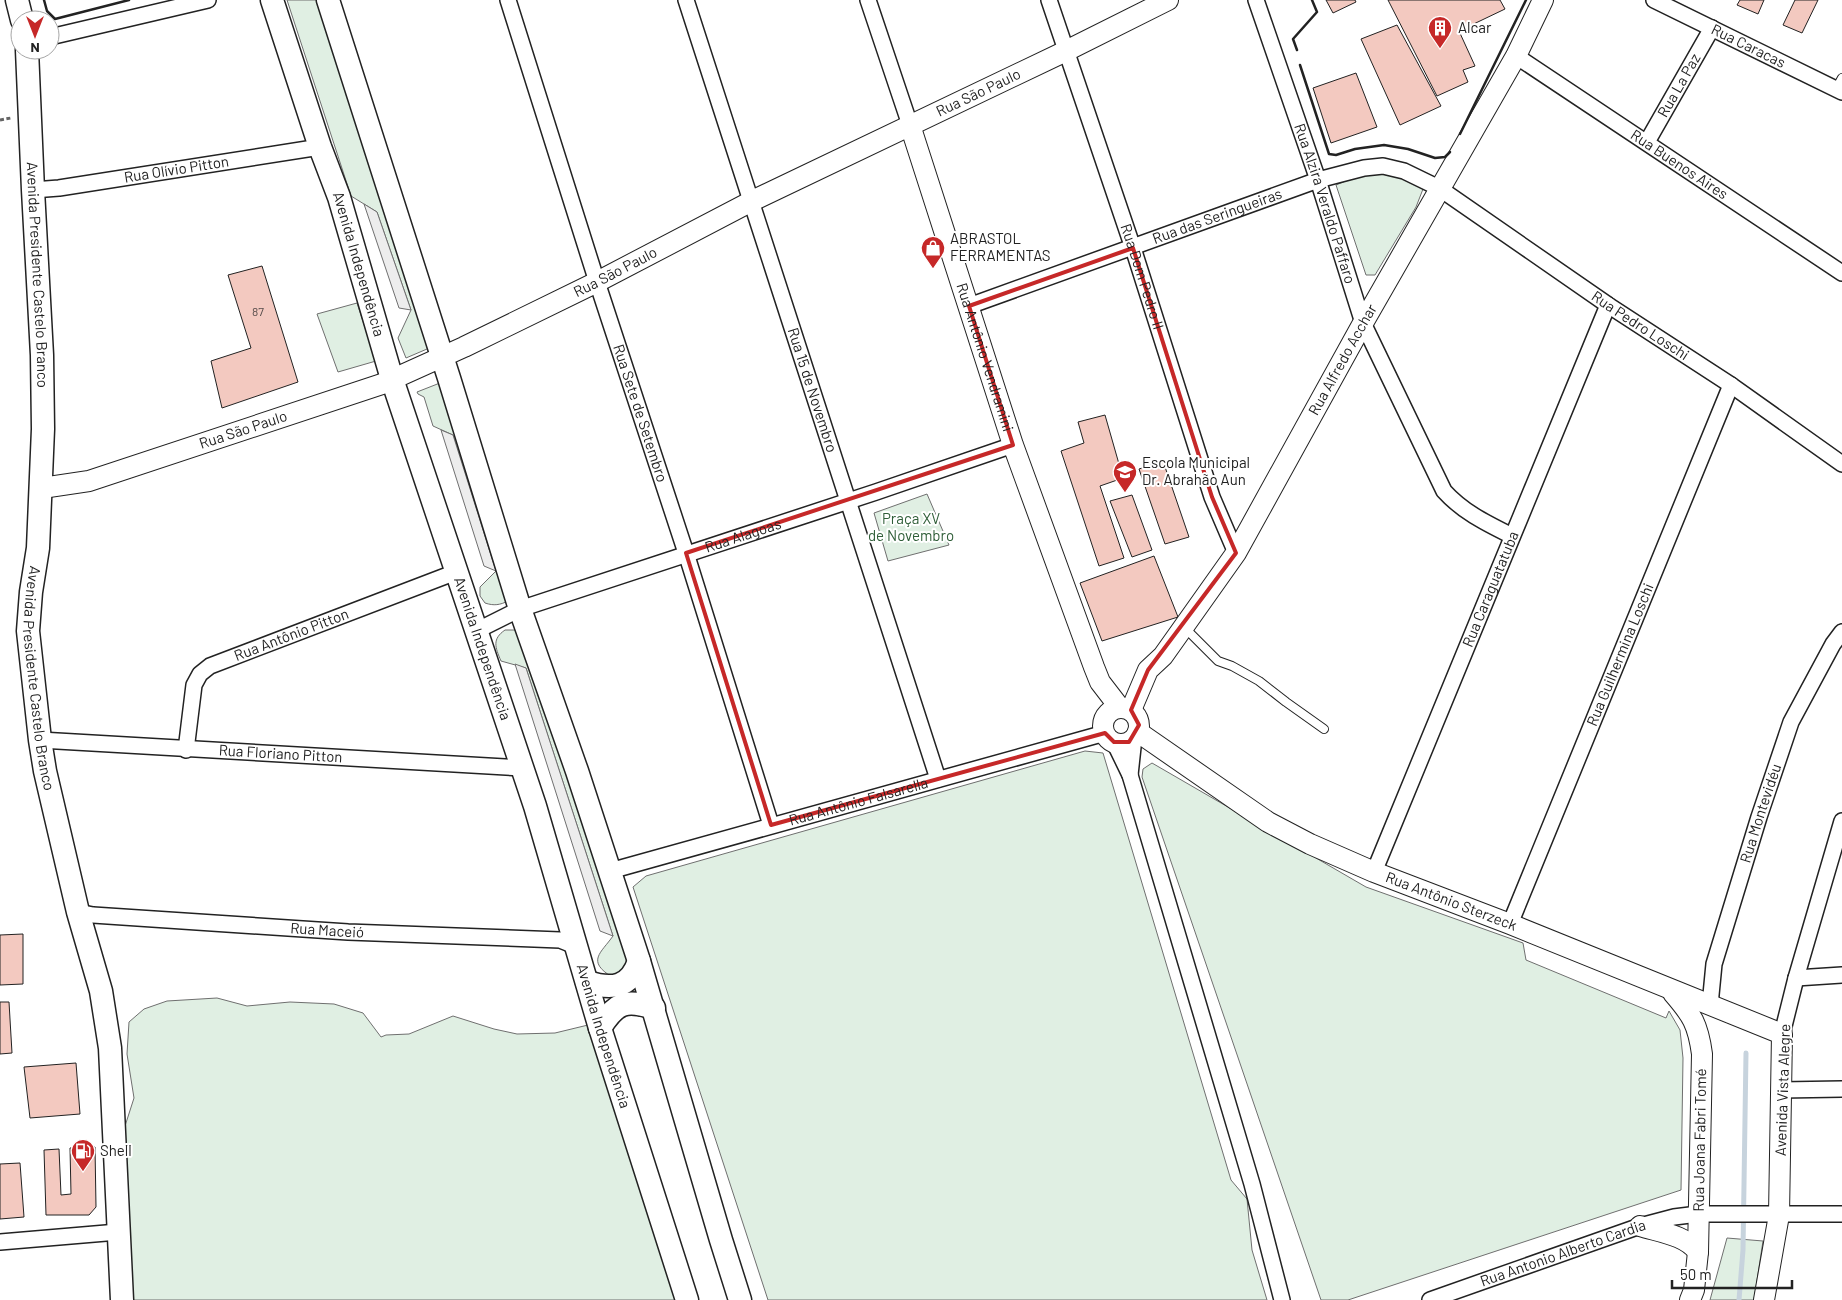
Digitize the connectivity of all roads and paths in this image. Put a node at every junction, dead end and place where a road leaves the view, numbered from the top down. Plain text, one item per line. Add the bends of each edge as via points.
1 (208, 0) edge
2 (272, 0) edge
3 (328, 0) edge
4 (508, 0) edge
5 (686, 0) edge
6 (868, 0) edge
7 (1049, 0) edge
8 (1168, 0) edge
9 (1256, 0) edge
10 (1544, 0) edge
11 (1654, 0) edge
12 (181, 3) edge
13 (1712, 28) junction
14 (60, 34) edge
15 (1066, 51) junction
16 (1516, 56) junction
17 (27, 60) edge
18 (1840, 86) edge
19 (9, 119) dead end
20 (0, 120) edge
21 (910, 125) junction
22 (1648, 142) junction
23 (320, 147) junction
24 (1318, 180) junction
25 (1439, 188) junction
26 (33, 190) junction
27 (752, 202) junction
28 (1132, 248) junction
29 (1842, 273) edge
30 (597, 282) junction
31 (1608, 305) junction
32 (969, 306) junction
33 (1363, 322) junction
34 (442, 357) junction
35 (392, 379) junction
36 (1730, 385) junction
37 (1012, 445) junction
38 (1842, 464) edge
39 (42, 488) junction
40 (848, 501) junction
41 (1512, 536) junction
42 (686, 553) junction
43 (1236, 553) junction
44 (456, 572) junction
45 (520, 609) junction
46 (1184, 626) junction
47 (476, 631) junction
48 (1842, 632) edge
49 (1115, 723) junction
50 (1324, 729) dead end
51 (1136, 735) junction
52 (40, 740) junction
53 (186, 750) junction
54 (522, 768) junction
55 (1130, 775) junction
56 (938, 779) junction
57 (771, 825) junction
58 (1841, 826) edge
59 (610, 871) junction
60 (1374, 872) junction
61 (78, 912) junction
62 (1510, 924) junction
63 (575, 946) junction
64 (640, 961) junction
65 (1842, 975) edge
66 (1796, 978) junction
67 (586, 982) junction
68 (1670, 989) junction
69 (1710, 1005) junction
70 (654, 1008) junction
71 (600, 1028) junction
72 (1782, 1034) junction
73 (1842, 1089) edge
74 (1781, 1090) junction
75 (1698, 1214) junction
76 (1842, 1214) edge
77 (1772, 1215) junction
78 (1640, 1226) junction
79 (118, 1232) junction
80 (0, 1242) edge
81 (1698, 1252) junction
82 (122, 1300) edge
83 (687, 1300) edge
84 (740, 1300) edge
85 (1282, 1300) edge
86 (1430, 1300) edge
87 (1690, 1300) edge
88 (1764, 1300) edge

1 - 12 street
2 - 23 main road, Avenida Independência
3 - 34 main road
4 - 30 street, Rua Sete de Setembro
5 - 27 street, Rua 15 de Novembro
6 - 21 street, Rua Antônio Vendramini
7 - 15 street, Rua Dom Pedro II
8 - 15 street, Rua São Paulo
9 - 24 street, Rua Alzira Veraldo Paffaro
10 - 16 street, Rua Alfredo Acchar
11 - 13 street, Rua Caracas
12 - 14 street
13 - 18 street, Rua Caracas
13 - 22 street, Rua La Paz
15 - 21 street, Rua São Paulo
15 - 28 street, Rua Dom Pedro II
16 - 22 street, Rua Buenos Aires
16 - 25 street, Rua Alfredo Acchar
17 - 26 main road, Avenida Presidente Castelo Branco
19 - 20 path
21 - 27 street, Rua São Paulo
21 - 32 street, Rua Antônio Vendramini
22 - 29 street, Rua Buenos Aires
23 - 26 street, Rua Olívio Pitton
23 - 35 main road, Avenida Independência via 339,198
24 - 25 street, Rua das Seringueiras via 1383,166 1404,171
24 - 28 street, Rua das Seringueiras
24 - 33 street, Rua Alzira Veraldo Paffaro
25 - 31 street, Rua Pedro Loschi
25 - 33 street, Rua Alfredo Acchar
26 - 39 main road, Avenida Presidente Castelo Branco via 42,355
27 - 30 street, Rua São Paulo
27 - 40 street, Rua 15 de Novembro
28 - 32 street, Rua das Seringueiras
28 - 43 street, Rua Dom Pedro II via 1212,497
30 - 34 street, Rua São Paulo
30 - 42 street, Rua Sete de Setembro
31 - 36 street, Rua Pedro Loschi
31 - 41 street, Rua Caraguatatuba
32 - 37 street, Rua Antônio Vendramini
33 - 41 street, Rua Alzira Veraldo Paffaro via 1444,491 1476,518
33 - 43 street, Rua Alfredo Acchar
34 - 35 street, Rua São Paulo
34 - 45 main road
35 - 39 street, Rua São Paulo via 89,481
35 - 44 main road, Avenida Independência
36 - 38 street, Rua Pedro Loschi
36 - 62 street, Rua Guilhermina Loschi
37 - 40 street, Rua Alagoas
37 - 49 street, Rua Antônio Vendramini
39 - 52 main road, Avenida Presidente Castelo Branco via 28,630
40 - 42 street, Rua Alagoas
40 - 56 street, Rua 15 de Novembro
41 - 60 street, Rua Caraguatatuba
42 - 45 street, Rua Alagoas
42 - 57 street, Rua Sete de Setembro
43 - 46 street, Rua Alfredo Acchar
44 - 47 main road, Avenida Independência
44 - 53 street, Rua Antônio Pitton via 210,666 194,685
45 - 47 street, Rua Alagoas
45 - 59 main road
46 - 49 street, Rua Alfredo Acchar via 1163,656 1148,670
46 - 50 lane via 1218,661 1259,681
47 - 54 main road, Avenida Independência
48 - 69 street, Rua Montevidéu via 1832,644 1791,722 1714,964
49 - 51 street via 1122,743 1129,742
49 - 51 street, Rua Antônio Vendramini via 1137,718
49 - 55 street
49 - 56 street, Rua Antônio Falsarella
51 - 55 street
51 - 60 street, Rua Antônio Sterzeck via 1268,822
52 - 53 street, Rua Floriano Pitton
52 - 61 main road, Avenida Presidente Castelo Branco
53 - 54 street, Rua Floriano Pitton
54 - 63 main road, Avenida Independência
55 - 85 street via 1252,1184
56 - 57 street, Rua Antônio Falsarella
57 - 59 street, Rua Antônio Falsarella
58 - 66 street, Avenida Vista Alegre
59 - 64 main road
60 - 62 street, Rua Antônio Sterzeck
61 - 63 street, Rua Maceió via 348,932 560,940
61 - 79 main road, Avenida Presidente Castelo Branco via 101,991 110,1048
62 - 68 street, Rua Antônio Sterzeck
63 - 67 main road, Avenida Independência
64 - 67 main road via 635,975 622,984 598,986
64 - 70 main road
65 - 66 street
66 - 72 street, Avenida Vista Alegre
67 - 71 main road, Avenida Independência
68 - 69 street, Rua Antônio Sterzeck
68 - 75 street, Rua Joana Fabri Tomé via 1689,1012 1699,1031 1702,1054
69 - 72 street, Rua Antônio Sterzeck
70 - 71 main road via 639,1003 623,1004 609,1014
70 - 84 main road
71 - 83 main road, Avenida Independência
72 - 74 street, Avenida Vista Alegre
73 - 74 street
74 - 77 street, Avenida Vista Alegre
75 - 77 street, Rua Antonio Alberto Cardia
75 - 78 street, Rua Antonio Alberto Cardia
75 - 81 street, Rua Joana Fabri Tomé
76 - 77 street, Rua Antonio Alberto Cardia
77 - 88 street, Avenida Vista Alegre
78 - 81 street via 1680,1238 1693,1244
78 - 86 street, Rua Antonio Alberto Cardia
79 - 80 street
79 - 82 main road, Avenida Presidente Castelo Branco
81 - 87 street, Rua Joana Fabri Tomé

